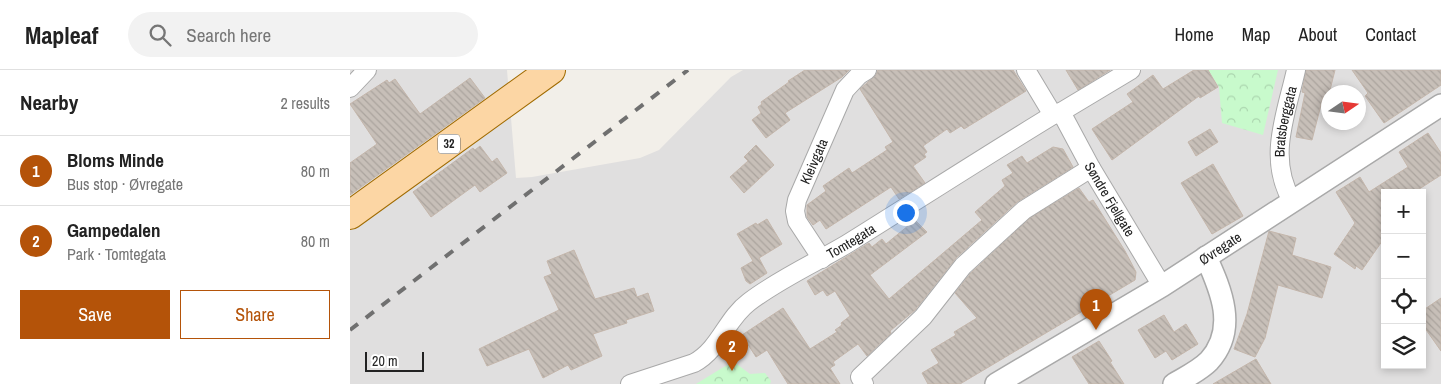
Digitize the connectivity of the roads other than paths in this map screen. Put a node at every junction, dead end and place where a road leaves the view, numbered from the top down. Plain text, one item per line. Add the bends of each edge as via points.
1 (367, 70) edge
2 (550, 70) edge
3 (867, 70) edge
4 (1026, 70) edge
5 (1131, 70) edge
6 (1296, 70) edge
7 (350, 88) edge
8 (1441, 105) edge
9 (1057, 114) junction
10 (1091, 168) junction
11 (1292, 201) junction
12 (350, 215) edge
13 (1206, 257) junction
14 (822, 259) junction
15 (1162, 286) junction
16 (862, 380) edge
17 (630, 384) edge
18 (996, 384) edge
19 (1174, 384) edge

1 - 7 street
2 - 12 main road, 32
3 - 14 street, Kleivgata via 845,90 797,200 795,212 798,221
4 - 9 street, Søndre Fjellgate
5 - 9 street, Tomtegata
6 - 11 street, Bratsberggata via 1279,146 1284,188
8 - 11 street, Øvregate
9 - 10 street, Søndre Fjellgate
9 - 14 street, Tomtegata
10 - 15 street, Søndre Fjellgate
10 - 16 street via 1024,210 963,266 923,317
11 - 13 street, Øvregate
13 - 15 street, Øvregate
13 - 19 street via 1220,286 1224,330 1210,360
14 - 17 street, Tomtegata via 748,302 702,359
15 - 18 street, Øvregate

